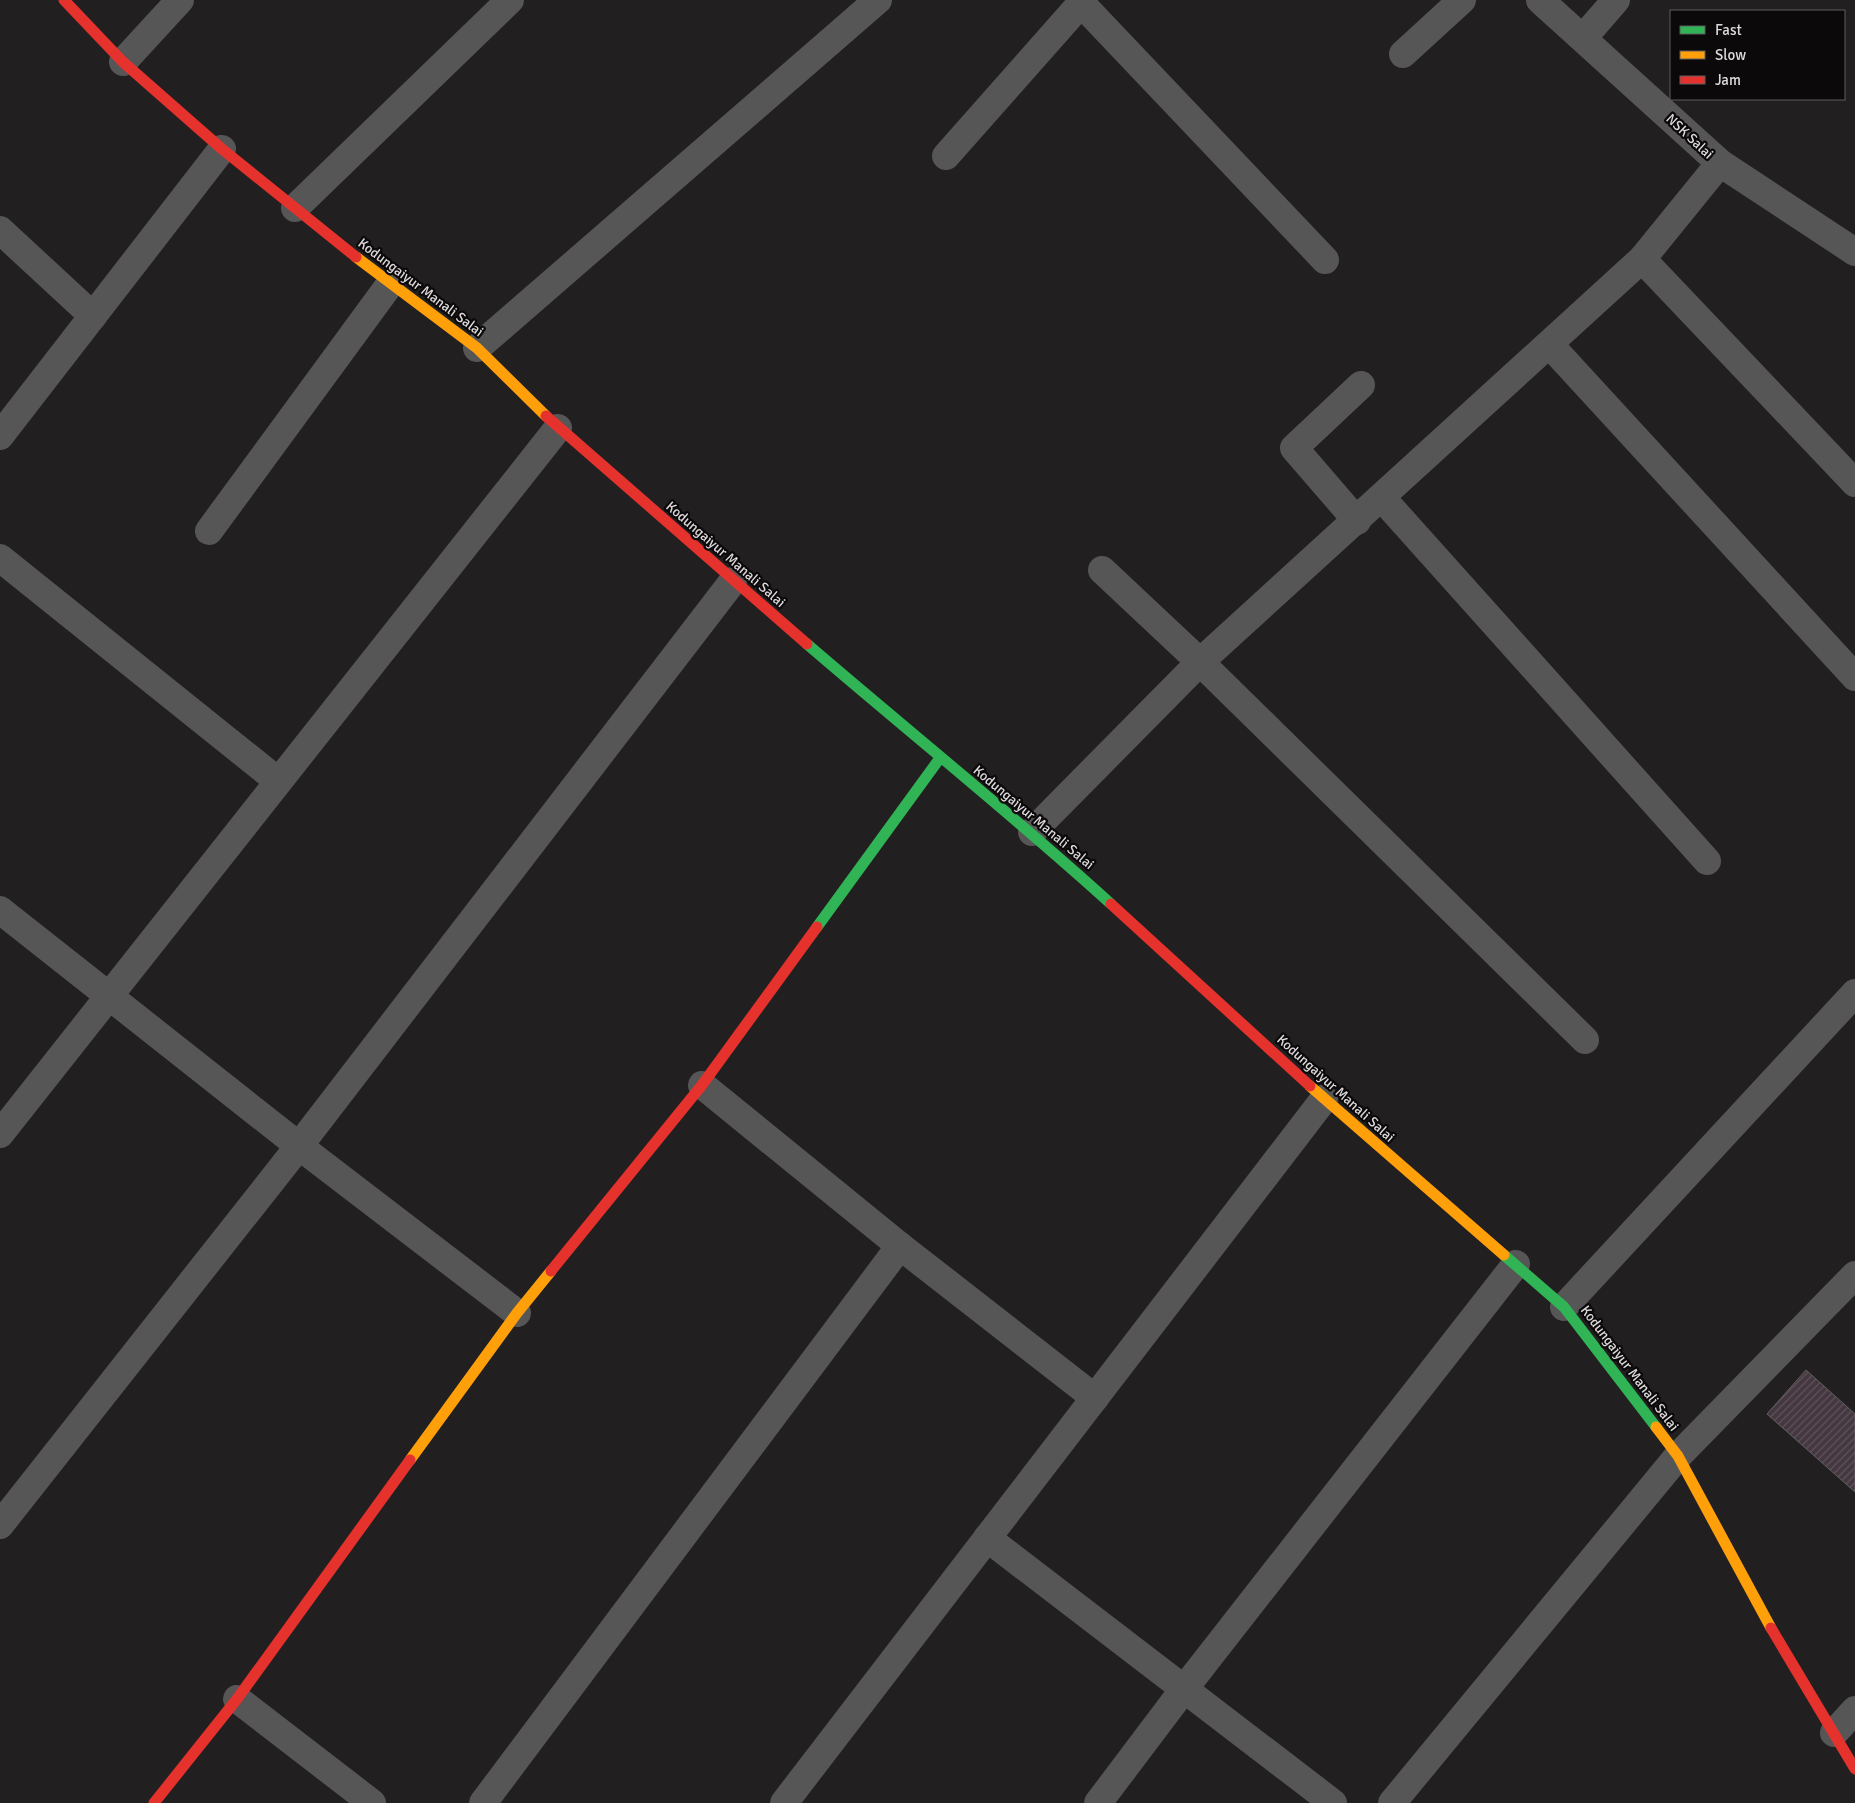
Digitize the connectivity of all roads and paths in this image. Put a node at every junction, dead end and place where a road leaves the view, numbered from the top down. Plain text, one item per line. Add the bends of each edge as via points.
1 (64, 0) edge
2 (180, 0) edge
3 (510, 0) edge
4 (878, 0) edge
5 (1462, 0) edge
6 (1540, 0) edge
7 (1616, 0) edge
8 (1082, 2) edge
9 (1583, 38) junction
10 (1403, 54) dead end
11 (123, 62) junction
12 (222, 148) junction
13 (946, 156) dead end
14 (1720, 163) junction
15 (295, 208) junction
16 (0, 230) edge
17 (1855, 252) edge
18 (1642, 259) junction
19 (1325, 260) dead end
20 (390, 284) junction
21 (93, 316) junction
22 (1550, 345) junction
23 (477, 348) junction
24 (1361, 385) dead end
25 (558, 428) junction
26 (0, 436) edge
27 (1855, 483) edge
28 (1382, 498) junction
29 (1357, 521) junction
30 (209, 532) dead end
31 (0, 558) edge
32 (1102, 570) dead end
33 (733, 581) junction
34 (1200, 662) junction
35 (1855, 677) edge
36 (940, 758) junction
37 (278, 781) junction
38 (1032, 832) junction
39 (1707, 861) dead end
40 (0, 910) edge
41 (1855, 993) edge
42 (108, 996) junction
43 (1585, 1040) dead end
44 (702, 1085) junction
45 (1324, 1099) junction
46 (0, 1134) edge
47 (300, 1146) junction
48 (900, 1246) junction
49 (1516, 1264) junction
50 (1855, 1275) edge
51 (1564, 1307) junction
52 (517, 1313) junction
53 (1095, 1398) junction
54 (1678, 1456) junction
55 (0, 1525) edge
56 (986, 1538) junction
57 (1184, 1689) junction
58 (237, 1699) junction
59 (1855, 1710) edge
60 (1834, 1733) junction
61 (1855, 1770) edge
62 (154, 1803) edge
63 (372, 1803) edge
64 (483, 1803) edge
65 (784, 1803) edge
66 (1098, 1803) edge
67 (1333, 1803) edge
68 (1392, 1803) edge

1 - 11 street, Kodungaiyur Manali Salai
2 - 11 street
3 - 15 street
4 - 23 street
5 - 10 street
6 - 9 street, NSK Salai
7 - 9 street
8 - 13 street
8 - 19 street
9 - 14 street, NSK Salai
11 - 12 street, Kodungaiyur Manali Salai
12 - 15 street, Kodungaiyur Manali Salai
12 - 21 street
14 - 17 street, NSK Salai
14 - 18 street
15 - 20 street, Kodungaiyur Manali Salai
16 - 21 street
18 - 22 street
18 - 27 street
20 - 23 street, Kodungaiyur Manali Salai
20 - 30 street
21 - 26 street
22 - 28 street
22 - 35 street
23 - 25 street, Kodungaiyur Manali Salai
24 - 29 street via 1294,448
25 - 33 street, Kodungaiyur Manali Salai
25 - 37 street
28 - 29 street
28 - 39 street
29 - 34 street
31 - 37 street
32 - 34 street
33 - 36 street, Kodungaiyur Manali Salai
33 - 47 street
34 - 38 street
34 - 43 street
36 - 38 street, Kodungaiyur Manali Salai
36 - 44 street
37 - 42 street
38 - 45 street, Kodungaiyur Manali Salai
40 - 42 street
41 - 51 street
42 - 46 street
42 - 47 street
44 - 48 street
44 - 52 street
45 - 49 street, Kodungaiyur Manali Salai
45 - 53 street
47 - 52 street
47 - 55 street
48 - 53 street
48 - 64 street
49 - 51 street, Kodungaiyur Manali Salai
49 - 57 street
50 - 54 street
51 - 54 street, Kodungaiyur Manali Salai
52 - 58 street
53 - 56 street
54 - 60 street, Kodungaiyur Manali Salai via 1756,1604
54 - 68 street
56 - 57 street
56 - 65 street
57 - 66 street
57 - 67 street
58 - 62 street
58 - 63 street
59 - 60 street
60 - 61 street, Kodungaiyur Manali Salai

